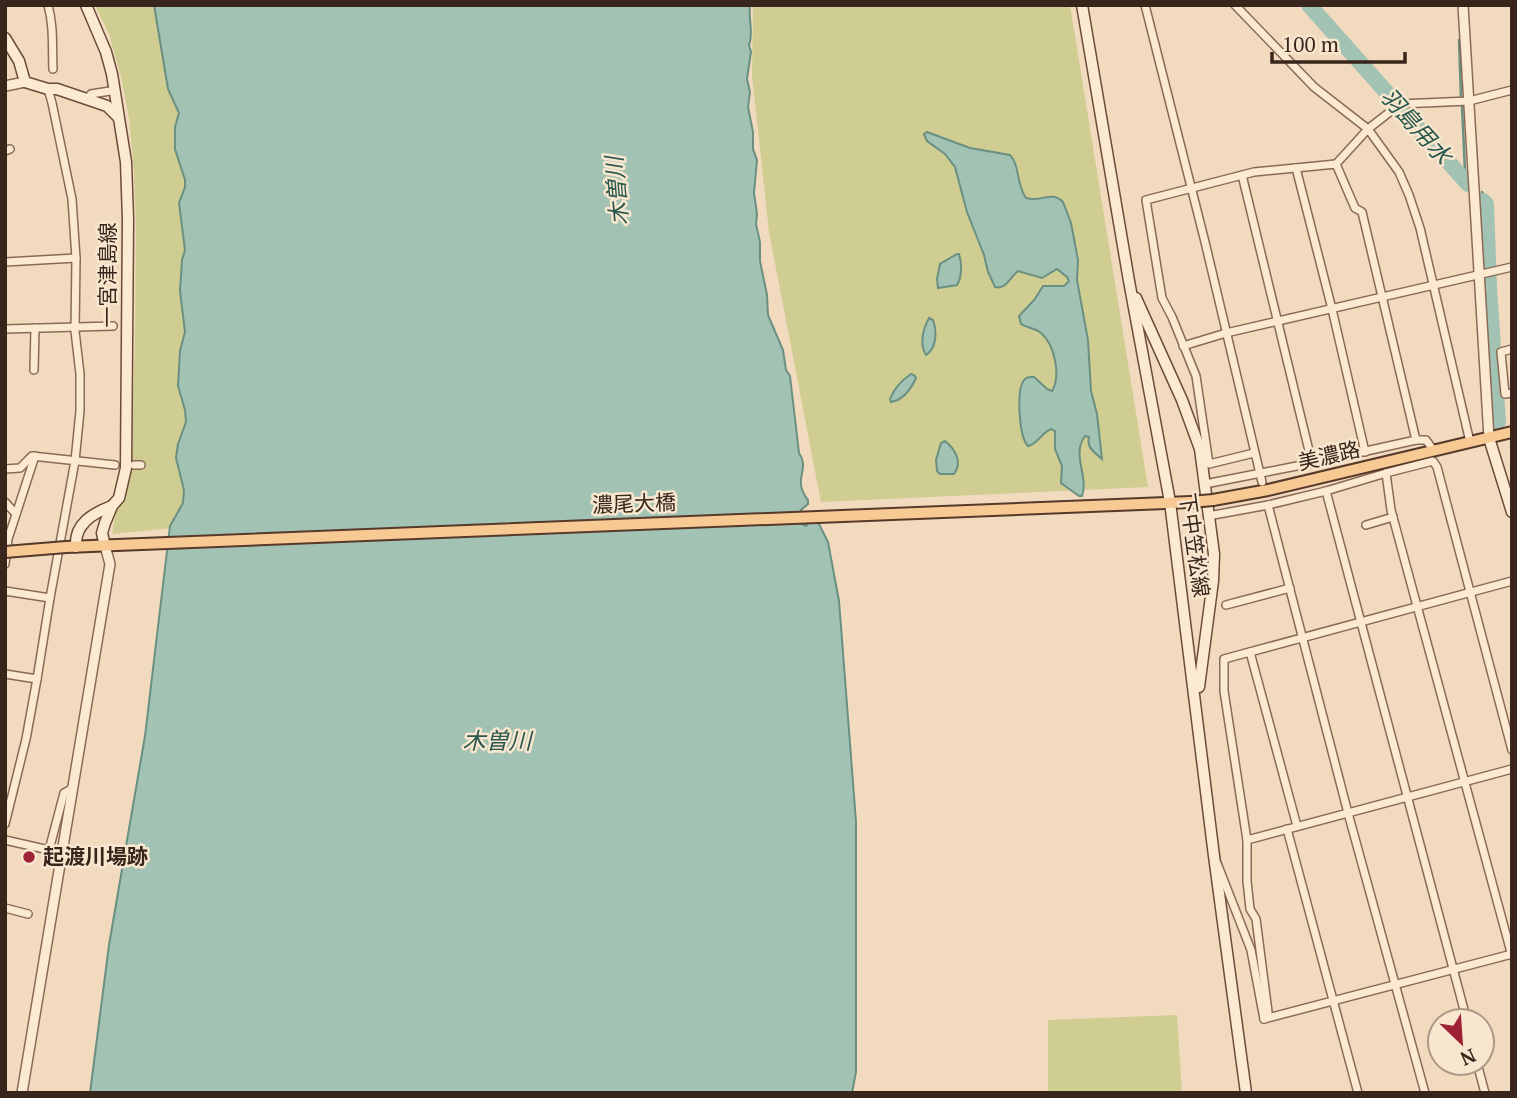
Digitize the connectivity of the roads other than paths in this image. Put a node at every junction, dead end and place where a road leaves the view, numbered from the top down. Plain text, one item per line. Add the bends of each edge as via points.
1 (48, 5) edge
2 (86, 5) edge
3 (1082, 5) edge
4 (1145, 5) edge
5 (1235, 5) edge
6 (1463, 5) edge
7 (5, 38) edge
8 (52, 69) dead end
9 (25, 82) junction
10 (5, 86) edge
11 (48, 89) junction
12 (1512, 90) edge
13 (110, 91) dead end
14 (87, 99) junction
15 (1469, 101) junction
16 (118, 117) junction
17 (1368, 129) junction
18 (1336, 164) junction
19 (1296, 168) junction
20 (1242, 175) junction
21 (1191, 187) junction
22 (76, 258) junction
23 (5, 262) edge
24 (1512, 267) edge
25 (1482, 274) junction
26 (1129, 281) junction
27 (1433, 285) junction
28 (1383, 298) junction
29 (1332, 309) junction
30 (1278, 321) junction
31 (113, 326) dead end
32 (75, 327) junction
33 (36, 328) junction
34 (5, 329) edge
35 (1226, 333) junction
36 (1183, 346) junction
37 (1512, 349) edge
38 (34, 370) dead end
39 (1506, 394) edge
40 (1487, 397) junction
41 (1512, 432) edge
42 (1489, 438) junction
43 (1416, 440) junction
44 (1470, 442) junction
45 (1365, 452) junction
46 (1255, 453) junction
47 (34, 456) junction
48 (1434, 456) junction
49 (75, 461) junction
50 (1312, 463) junction
51 (115, 465) dead end
52 (5, 469) edge
53 (1386, 473) junction
54 (1261, 478) junction
55 (1205, 484) junction
56 (1326, 491) junction
57 (5, 502) edge
58 (1170, 502) junction
59 (1152, 503) joint
60 (1268, 505) junction
61 (111, 506) junction
62 (1512, 511) edge
63 (16, 514) junction
64 (1208, 516) junction
65 (1393, 517) junction
66 (1366, 525) dead end
67 (105, 546) junction
68 (71, 547) junction
69 (5, 552) edge
70 (5, 564) edge
71 (1512, 581) edge
72 (1290, 589) junction
73 (5, 591) edge
74 (1469, 593) junction
75 (50, 598) junction
76 (1226, 605) dead end
77 (1417, 607) junction
78 (1360, 622) junction
79 (1303, 638) junction
80 (1250, 652) junction
81 (5, 674) edge
82 (37, 679) junction
83 (1198, 721) junction
84 (1512, 750) edge
85 (1512, 769) edge
86 (1464, 782) junction
87 (73, 788) junction
88 (1407, 797) junction
89 (1348, 813) junction
90 (5, 824) edge
91 (1297, 826) junction
92 (1287, 829) junction
93 (5, 839) edge
94 (1247, 840) junction
95 (1214, 856) junction
96 (5, 908) edge
97 (28, 914) dead end
98 (1512, 955) edge
99 (1454, 970) junction
100 (1396, 986) junction
101 (1334, 1002) junction
102 (1463, 1007) edge
103 (1264, 1019) junction
104 (22, 1093) edge
105 (1246, 1093) edge
106 (1358, 1093) edge
107 (1425, 1093) edge

1 - 8 street
2 - 16 main road, 一宮津島線 via 109,63
3 - 26 main road, 下中笠松線
4 - 21 street
5 - 17 street via 1314,87
6 - 15 street
7 - 9 main road
9 - 10 street
9 - 11 main road
11 - 14 main road
11 - 22 street via 72,199
12 - 15 street
13 - 14 street
14 - 16 main road via 107,106
15 - 17 street via 1400,104
15 - 25 street
16 - 61 main road, 一宮津島線 via 128,187 127,440 120,498
17 - 18 street
17 - 27 street via 1399,172 1409,195
18 - 19 street
18 - 28 street via 1355,208 1362,212
19 - 20 street
19 - 29 street
20 - 21 street
20 - 30 street
21 - 35 street
21 - 36 street via 1146,200 1162,298
22 - 23 street
22 - 32 street
24 - 25 street
25 - 27 street
25 - 40 street
26 - 55 main road via 1182,400 1200,449
26 - 58 main road, 下中笠松線
27 - 28 street
27 - 44 street
28 - 29 street
28 - 43 street
29 - 30 street
29 - 45 street
30 - 35 street
30 - 50 street
31 - 32 street
32 - 33 street
32 - 49 street via 81,392
33 - 34 street
33 - 38 street
35 - 36 street
35 - 46 street
36 - 46 street via 1196,376 1209,464
37 - 39 street via 1501,352
39 - 40 street
40 - 42 street
41 - 42 main road, 美濃路
42 - 44 main road, 美濃路
42 - 62 main road
43 - 45 street
43 - 48 street via 1426,440
44 - 48 main road, 美濃路
45 - 50 street
46 - 54 street
47 - 49 street
47 - 52 street via 20,468
47 - 63 street
48 - 53 street
48 - 58 main road, 美濃路, bridge via 1213,500
48 - 74 street
49 - 51 street
49 - 75 street
50 - 54 street
53 - 56 street
53 - 65 street
54 - 55 street
55 - 64 main road
56 - 60 street
56 - 78 street
57 - 63 street
58 - 59 main road, 美濃路
58 - 83 main road, 下中笠松線
59 - 67 main road, 濃尾大橋
60 - 64 street
60 - 72 street
61 - 67 main road, 一宮津島線 via 102,533
61 - 68 main road via 86,519
63 - 70 street
64 - 83 main road via 1213,581 1199,677
65 - 66 street
65 - 77 street
67 - 68 main road, 濃尾大橋
67 - 87 street via 110,564
68 - 69 main road, 濃尾大橋, bridge
71 - 74 street
72 - 76 street
72 - 79 street
73 - 75 street
74 - 77 street
74 - 84 street
75 - 82 street
77 - 78 street
77 - 86 street
78 - 79 street
78 - 88 street
79 - 80 street
79 - 89 street
80 - 91 street
80 - 94 street via 1224,659 1224,691
81 - 82 street
82 - 90 street
83 - 95 main road, 下中笠松線
85 - 86 street
86 - 88 street
86 - 98 street
87 - 93 street via 64,793 49,850
87 - 104 street
88 - 89 street
88 - 99 street
89 - 91 street
89 - 100 street
91 - 92 street
92 - 94 street
92 - 101 street
94 - 103 street via 1250,909 1268,1012
95 - 103 street via 1251,950
95 - 105 main road, 下中笠松線
96 - 97 street
98 - 99 street
99 - 100 street
99 - 102 street
100 - 101 street
100 - 107 street
101 - 103 street
101 - 106 street

